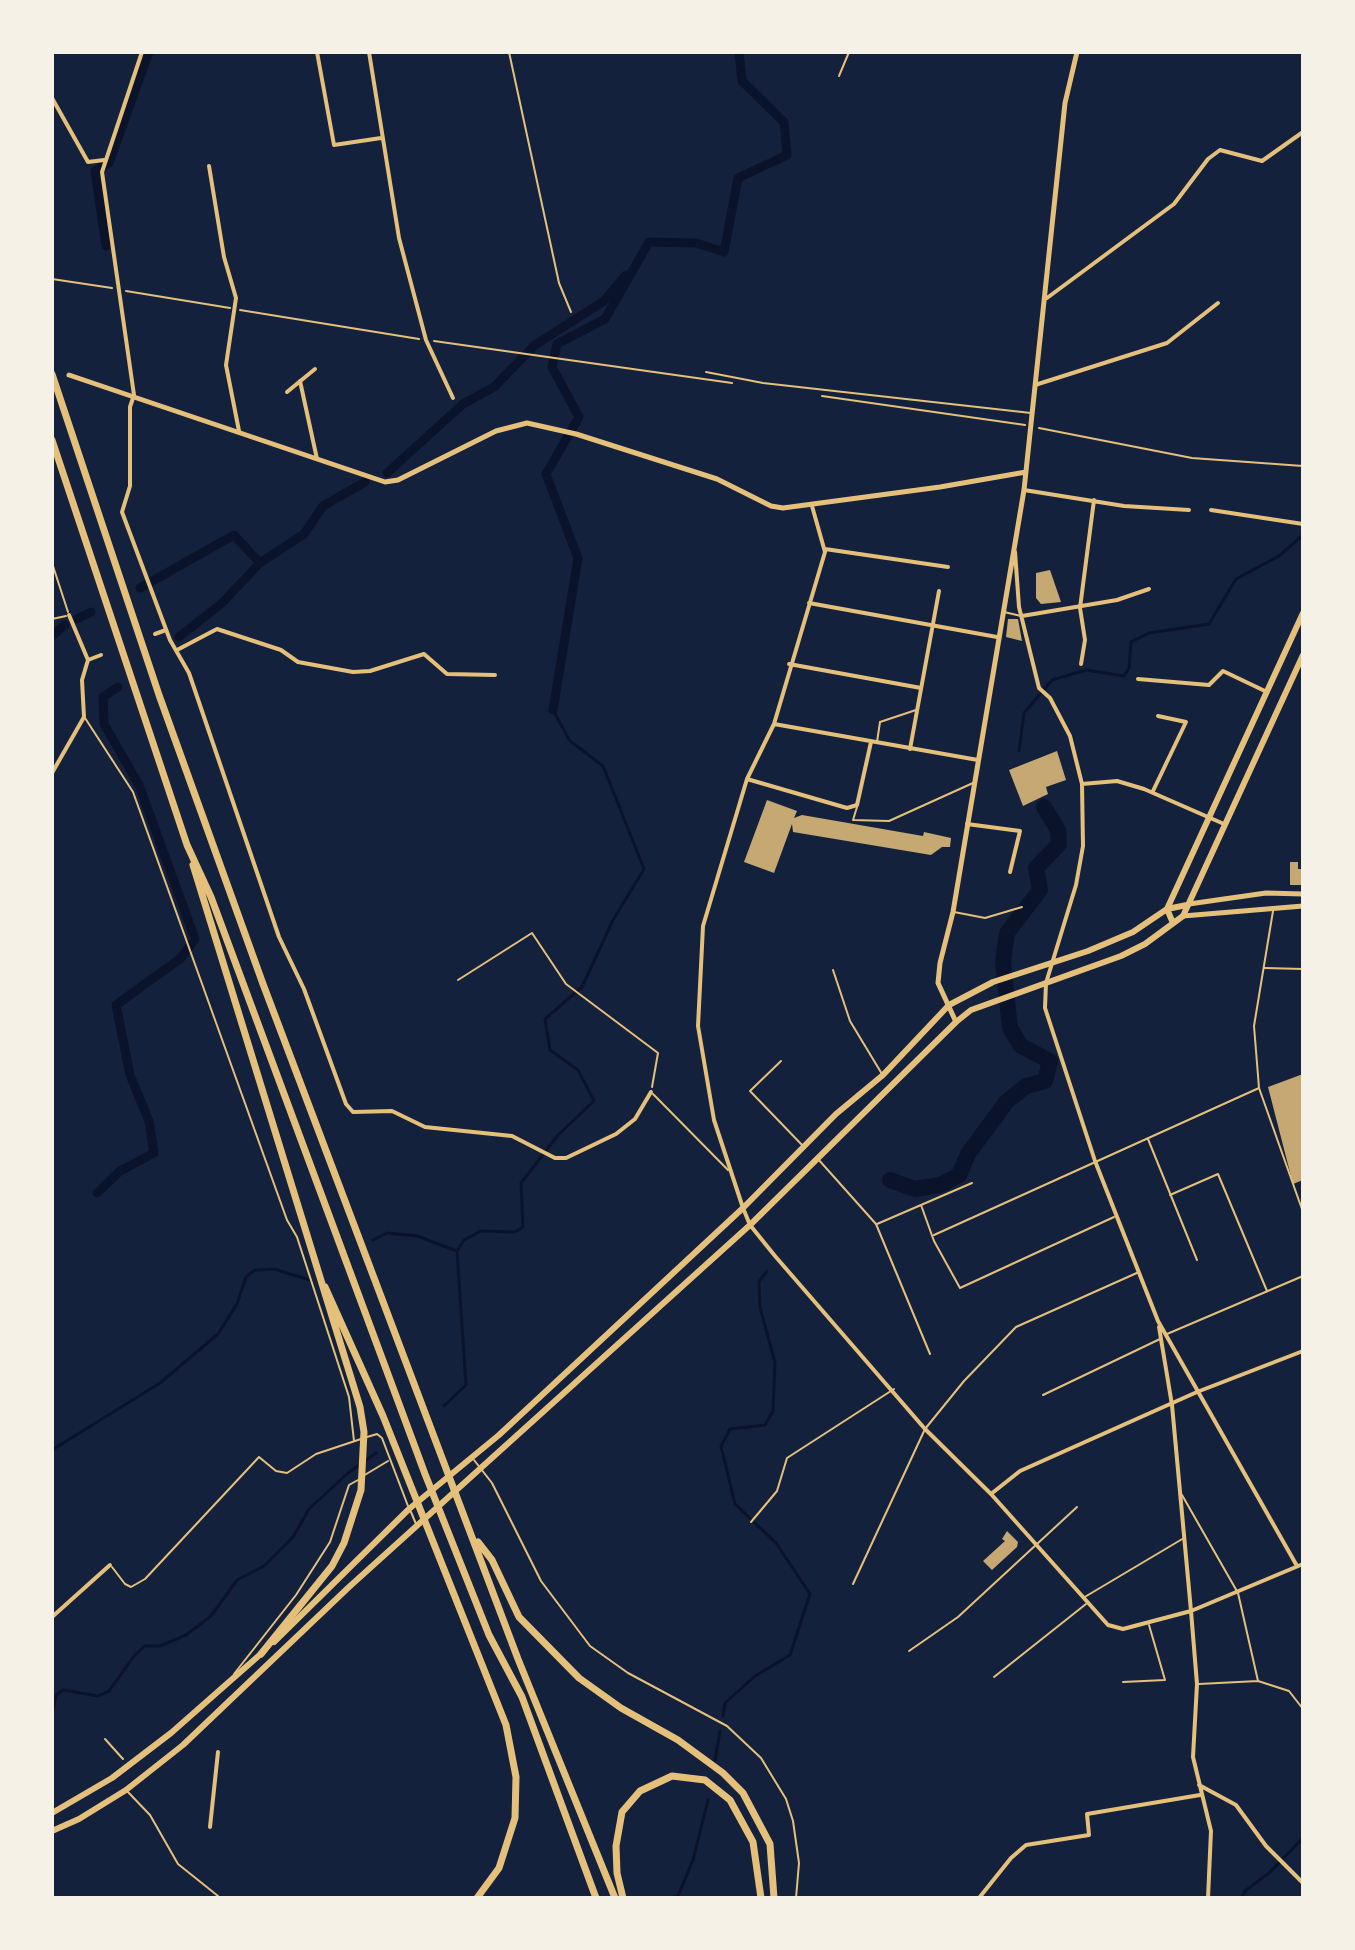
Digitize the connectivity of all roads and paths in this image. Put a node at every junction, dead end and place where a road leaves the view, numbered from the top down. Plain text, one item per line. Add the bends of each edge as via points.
1 (142, 52) edge
2 (317, 52) edge
3 (369, 52) edge
4 (509, 52) edge
5 (849, 52) edge
6 (1077, 52) edge
7 (839, 76) dead end
8 (52, 98) edge
9 (1303, 132) edge
10 (381, 138) junction
11 (104, 160) junction
12 (209, 166) dead end
13 (52, 279) edge
14 (120, 290) junction
15 (1047, 298) junction
16 (1218, 303) dead end
17 (235, 309) junction
18 (571, 312) dead end
19 (426, 340) junction
20 (315, 369) dead end
21 (706, 372) dead end
22 (52, 374) edge
23 (69, 375) dead end
24 (300, 381) junction
25 (735, 384) dead end
26 (1035, 385) junction
27 (287, 392) dead end
28 (134, 395) junction
29 (814, 395) dead end
30 (453, 398) dead end
31 (1032, 414) junction
32 (1031, 427) junction
33 (239, 431) junction
34 (52, 440) edge
35 (317, 459) junction
36 (1303, 466) edge
37 (1026, 472) junction
38 (1024, 490) junction
39 (1094, 500) junction
40 (812, 506) junction
41 (1189, 510) dead end
42 (1211, 510) dead end
43 (1303, 524) edge
44 (1015, 547) junction
45 (825, 549) junction
46 (52, 563) edge
47 (948, 567) dead end
48 (1149, 589) dead end
49 (939, 591) dead end
50 (809, 603) junction
51 (1080, 608) junction
52 (1003, 612) junction
53 (1303, 613) edge
54 (69, 615) junction
55 (1022, 616) junction
56 (52, 619) edge
57 (932, 626) junction
58 (166, 630) junction
59 (155, 634) dead end
60 (997, 637) junction
61 (177, 650) junction
62 (101, 655) dead end
63 (1303, 655) edge
64 (88, 660) junction
65 (789, 664) junction
66 (1081, 664) dead end
67 (495, 675) dead end
68 (1138, 679) dead end
69 (921, 688) junction
70 (1267, 692) junction
71 (917, 710) junction
72 (1158, 716) dead end
73 (84, 717) junction
74 (774, 724) junction
75 (874, 742) junction
76 (910, 749) junction
77 (978, 760) junction
78 (52, 773) edge
79 (747, 779) junction
80 (974, 783) junction
81 (1082, 784) junction
82 (1153, 792) junction
83 (857, 805) junction
84 (1209, 817) junction
85 (967, 824) junction
86 (1224, 824) junction
87 (187, 845) junction
88 (1010, 872) dead end
89 (1303, 894) edge
90 (1187, 905) junction
91 (1274, 906) junction
92 (1303, 906) edge
93 (1022, 907) dead end
94 (1167, 909) junction
95 (953, 912) junction
96 (1183, 916) junction
97 (1173, 923) junction
98 (1052, 961) junction
99 (1264, 968) junction
100 (1303, 969) edge
101 (833, 970) dead end
102 (458, 980) dead end
103 (1046, 983) junction
104 (949, 1005) junction
105 (956, 1022) junction
106 (781, 1061) dead end
107 (883, 1075) junction
108 (1259, 1088) junction
109 (651, 1092) junction
110 (1147, 1138) junction
111 (804, 1147) junction
112 (817, 1158) junction
113 (1095, 1161) junction
114 (728, 1170) junction
115 (972, 1183) dead end
116 (1170, 1195) junction
117 (921, 1205) junction
118 (1302, 1207) edge
119 (743, 1208) junction
120 (1303, 1212) edge
121 (1116, 1216) junction
122 (876, 1224) junction
123 (750, 1225) junction
124 (934, 1235) junction
125 (1197, 1260) dead end
126 (316, 1266) junction
127 (1139, 1272) junction
128 (1303, 1276) edge
129 (1267, 1291) junction
130 (1163, 1337) junction
131 (1303, 1351) edge
132 (930, 1354) dead end
133 (894, 1389) junction
134 (1197, 1392) junction
135 (1043, 1395) dead end
136 (1172, 1405) junction
137 (925, 1429) junction
138 (354, 1441) junction
139 (471, 1456) junction
140 (389, 1460) junction
141 (481, 1470) junction
142 (1180, 1490) junction
143 (991, 1494) junction
144 (1077, 1507) dead end
145 (409, 1509) junction
146 (751, 1522) dead end
147 (417, 1526) junction
148 (472, 1534) junction
149 (1185, 1538) junction
150 (1034, 1545) junction
151 (1303, 1564) edge
152 (110, 1565) joint
153 (1297, 1566) junction
154 (853, 1584) dead end
155 (1238, 1593) junction
156 (1082, 1598) junction
157 (1087, 1603) junction
158 (1191, 1611) junction
159 (52, 1617) edge
160 (1149, 1624) junction
161 (909, 1651) dead end
162 (261, 1654) junction
163 (994, 1677) dead end
164 (1258, 1681) junction
165 (1123, 1682) dead end
166 (1197, 1684) junction
167 (223, 1688) junction
168 (1303, 1709) edge
169 (105, 1739) dead end
170 (218, 1752) dead end
171 (129, 1766) junction
172 (1198, 1785) junction
173 (126, 1790) junction
174 (1200, 1795) junction
175 (52, 1813) edge
176 (210, 1827) dead end
177 (52, 1831) edge
178 (1303, 1883) edge
179 (218, 1896) edge
180 (477, 1898) edge
181 (596, 1898) edge
182 (615, 1898) edge
183 (623, 1898) edge
184 (761, 1898) edge
185 (774, 1898) edge
186 (796, 1898) edge
187 (979, 1898) edge
188 (1208, 1898) edge

1 - 11 street
2 - 10 street via 334,145
3 - 10 street
4 - 18 lane via 559,283
5 - 7 lane
6 - 15 street via 1065,103
8 - 11 street via 88,162
9 - 15 street via 1262,161 1220,150 1174,204
10 - 19 street via 399,238
11 - 14 street via 104,198
12 - 17 street
13 - 14 path
14 - 17 path
14 - 28 street
15 - 26 street
16 - 26 street via 1167,343
17 - 19 path
17 - 33 street via 226,365
19 - 25 path
19 - 30 street
20 - 24 street
21 - 31 lane
22 - 148 highway via 159,695
23 - 28 street
24 - 27 street
24 - 35 street
26 - 31 street
28 - 33 street
28 - 58 street via 130,486 122,512
29 - 32 path
31 - 32 street
32 - 36 path via 1192,458
32 - 37 street
33 - 35 street
34 - 87 highway
35 - 40 street via 385,482 398,480 496,431 527,423 717,479 771,506
37 - 38 street
37 - 40 street
38 - 39 street
38 - 44 street
39 - 41 street
39 - 51 street
40 - 45 street
42 - 43 street
44 - 52 street
44 - 55 street
45 - 47 street
45 - 50 street
46 - 54 lane
48 - 51 street
49 - 57 street
50 - 57 street
50 - 65 street
51 - 55 street
51 - 66 street via 1085,640
52 - 55 lane
52 - 60 street
53 - 70 main road
54 - 56 lane
54 - 64 street
55 - 81 street via 1039,688 1070,736
57 - 60 street
57 - 69 street
58 - 59 street
58 - 61 street
60 - 77 street
61 - 67 street via 217,629 281,650 298,662 353,672 424,654 447,674
61 - 109 street via 279,937 353,1112 392,1111 425,1127 512,1136 555,1158 566,1158 616,1134 635,1119
62 - 64 street
63 - 86 main road
64 - 73 street via 82,680
65 - 69 street
65 - 74 street
68 - 70 street via 1209,685 1223,671
69 - 71 street
70 - 84 main road
71 - 75 lane via 880,722
71 - 76 street
72 - 82 street via 1186,722
73 - 78 street
73 - 138 lane via 133,792 297,1237 349,1397
74 - 75 street
74 - 79 street
75 - 76 street
75 - 83 street
76 - 77 street
77 - 80 street
79 - 83 street via 847,808
79 - 114 street via 703,926 698,1026
80 - 83 lane via 889,821 853,820
80 - 85 street
81 - 82 street via 1117,781
81 - 98 street via 1083,846
82 - 84 street
84 - 86 street
84 - 94 main road
85 - 88 street via 1020,831
85 - 95 street
86 - 90 main road
87 - 126 highway
87 - 181 highway via 425,1474 489,1635 522,1697
89 - 90 street via 1241,895
90 - 94 main road
90 - 96 main road
91 - 92 street
91 - 96 street
91 - 99 lane
93 - 95 lane via 985,918
94 - 97 main road
94 - 98 main road via 1133,932
95 - 104 street via 938,983
96 - 97 main road
97 - 103 main road via 1121,956
98 - 103 street
98 - 104 main road via 1001,978
99 - 100 lane
99 - 108 lane via 1254,1026
101 - 107 lane via 850,1021
102 - 109 path via 532,933 566,984 658,1053
103 - 105 main road via 971,1010
103 - 113 street via 1045,1008
104 - 105 street
104 - 107 main road
105 - 112 main road
106 - 111 lane via 750,1091
107 - 111 main road
108 - 110 lane
108 - 118 lane
109 - 114 lane
110 - 113 lane
110 - 116 lane
111 - 119 main road
112 - 122 lane
112 - 123 main road
113 - 121 street
113 - 124 lane
114 - 119 street
115 - 117 lane
116 - 125 lane
116 - 129 lane via 1218,1174
117 - 122 lane
117 - 124 lane
118 - 120 lane
119 - 123 street
119 - 139 main road
121 - 124 lane via 960,1288
121 - 127 street
122 - 132 lane
123 - 133 street
123 - 141 main road
126 - 162 highway via 360,1407 361,1490 332,1566
126 - 180 highway via 412,1487 506,1725 513,1755 515,1818 499,1868
127 - 130 street
127 - 137 lane via 1016,1327
128 - 129 lane
129 - 130 lane
130 - 134 street
130 - 135 lane
130 - 136 street
131 - 134 street
133 - 137 street
133 - 146 lane via 787,1458 777,1491
134 - 136 street
134 - 153 street
136 - 142 street
136 - 143 street via 1020,1471
137 - 143 street
137 - 154 lane
138 - 140 lane via 377,1434
138 - 152 lane via 316,1454 287,1473 259,1457 145,1579 131,1587
139 - 141 lane
139 - 145 main road
140 - 145 lane
140 - 167 lane via 349,1485 330,1542
141 - 147 main road
141 - 186 lane via 541,1581 590,1646 628,1673 727,1726 761,1758 793,1821 799,1863
142 - 149 street
142 - 155 lane
143 - 150 street
144 - 150 lane
145 - 147 lane
145 - 162 main road
147 - 173 main road via 183,1745
148 - 182 highway
148 - 185 highway via 492,1560 519,1617 579,1678 678,1740 743,1793 770,1844
149 - 156 lane
149 - 158 street
150 - 156 street
150 - 161 lane via 958,1617
151 - 153 street
152 - 159 street
153 - 155 street
155 - 158 street
155 - 164 lane
156 - 157 street
157 - 160 street via 1108,1625 1123,1629
157 - 163 lane
158 - 160 street
158 - 166 street
160 - 165 lane via 1165,1680
162 - 167 main road
164 - 166 lane
164 - 168 lane via 1289,1691
166 - 172 street via 1193,1757
167 - 171 main road
169 - 171 path
170 - 176 street
171 - 175 main road
172 - 174 street
172 - 178 street via 1236,1805
173 - 177 main road
173 - 179 lane via 150,1815 178,1864
174 - 187 street via 1087,1814 1089,1835 1026,1845
174 - 188 street via 1211,1831
183 - 184 highway via 616,1846 622,1812 640,1791 672,1776 705,1780 730,1800 753,1842

